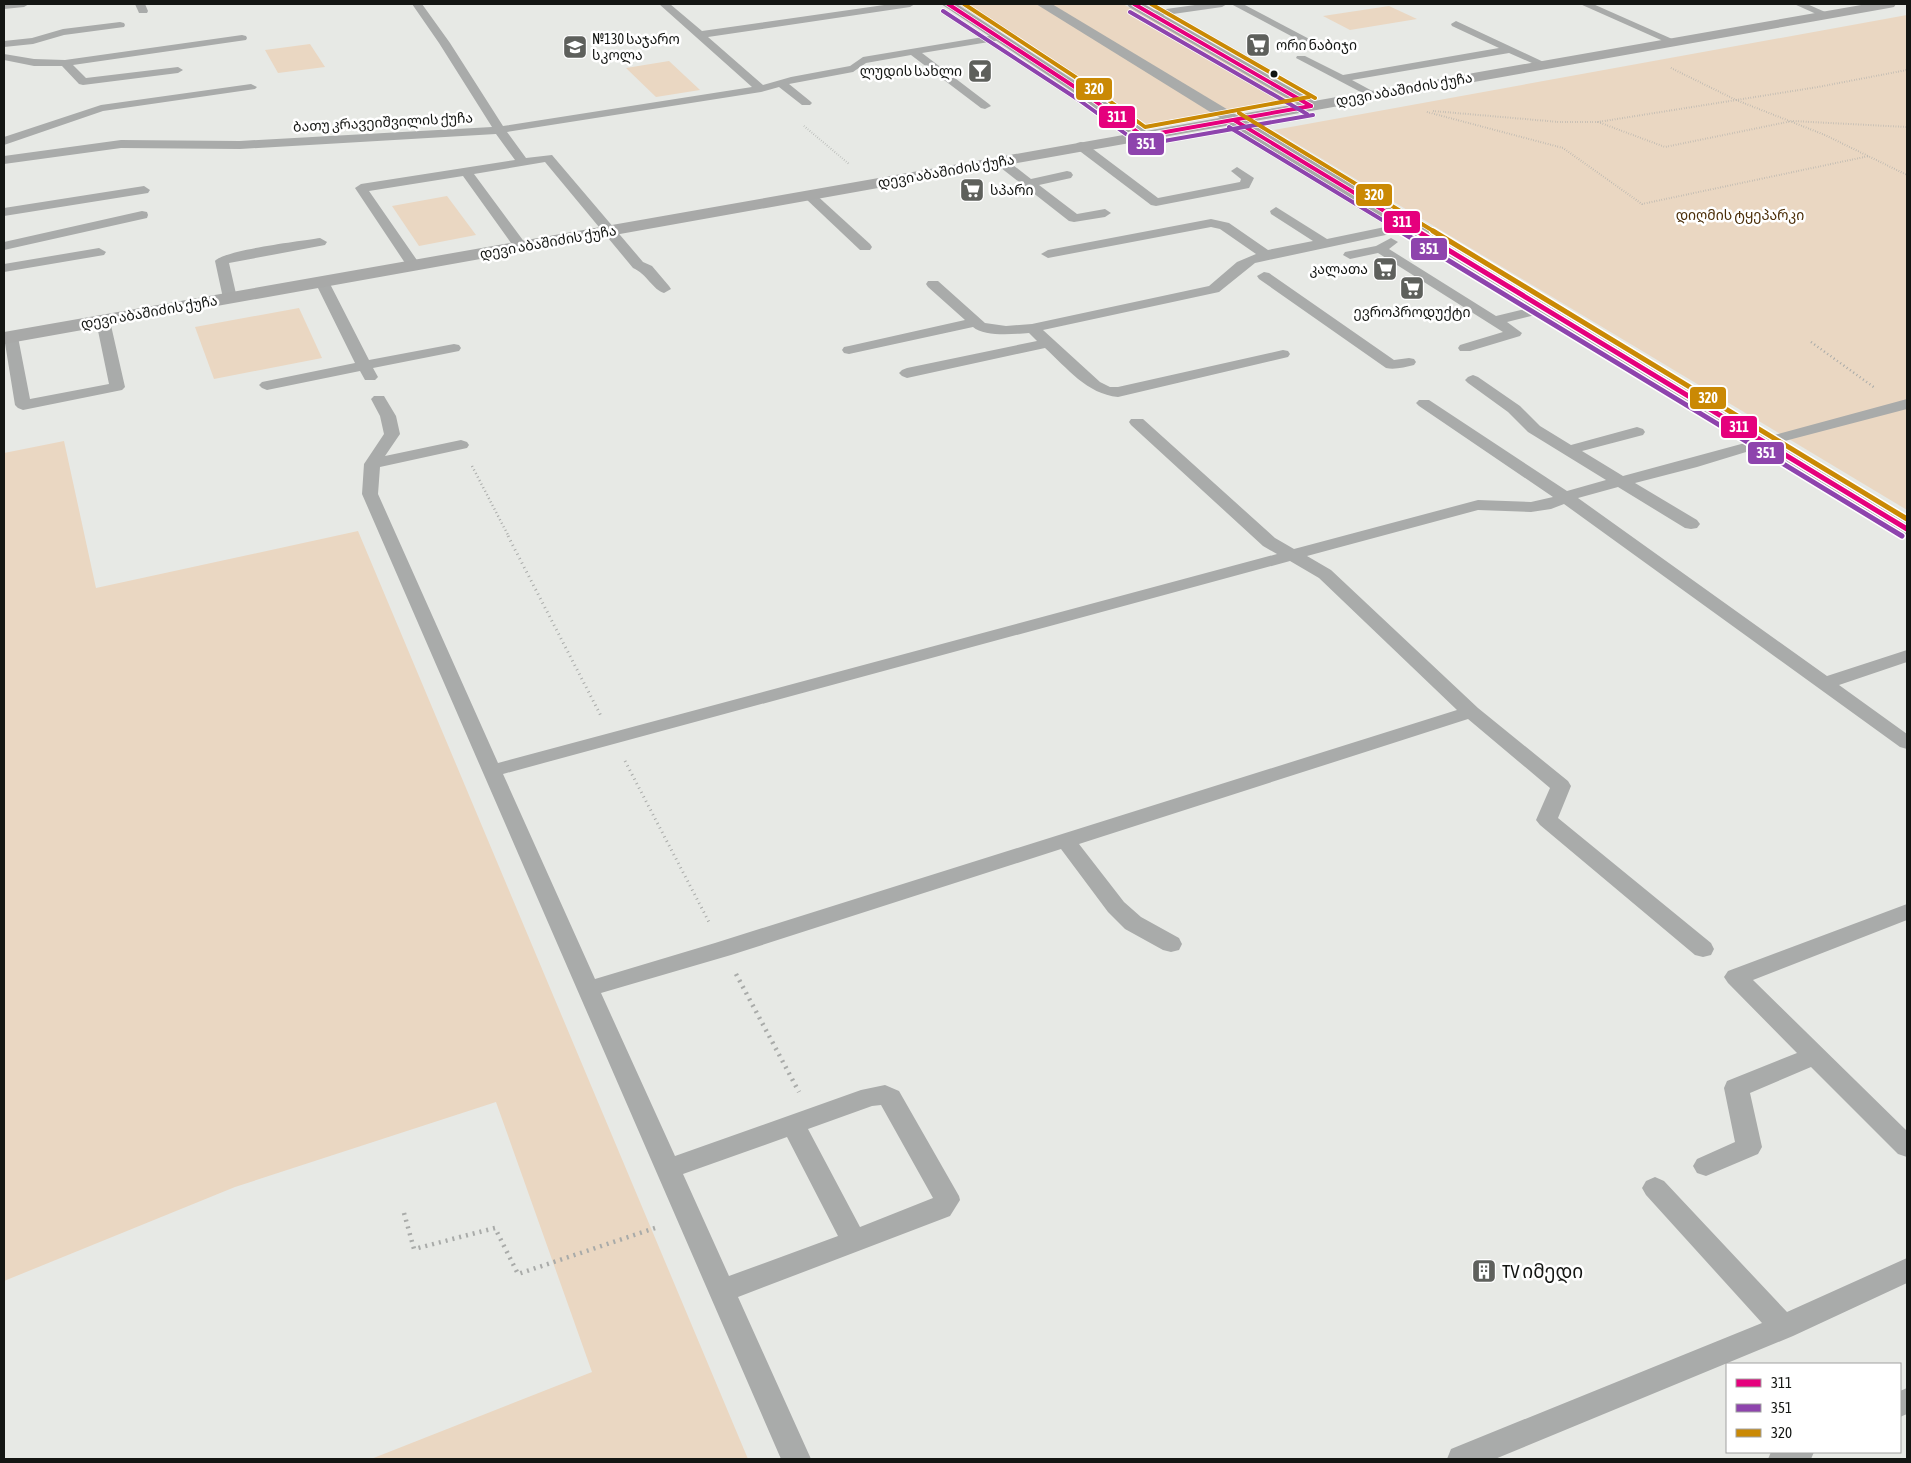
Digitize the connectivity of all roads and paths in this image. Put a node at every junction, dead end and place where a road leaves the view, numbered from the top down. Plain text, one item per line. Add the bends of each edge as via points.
1 (24, 4) edge
2 (417, 4) edge
3 (664, 4) edge
4 (910, 4) edge
5 (948, 4) edge
6 (1042, 4) edge
7 (1134, 4) edge
8 (1222, 4) edge
9 (1236, 4) edge
10 (1585, 4) edge
11 (1799, 4) edge
12 (1889, 4) edge
13 (4, 6) edge
14 (1152, 14) junction
15 (1827, 15) junction
16 (120, 24) dead end
17 (1456, 24) dead end
18 (700, 34) junction
19 (1001, 37) junction
20 (242, 38) dead end
21 (1310, 42) dead end
22 (1674, 42) junction
23 (4, 44) edge
24 (1511, 49) junction
25 (1625, 51) junction
26 (913, 52) junction
27 (4, 57) edge
28 (1301, 58) dead end
29 (65, 63) junction
30 (1545, 65) junction
31 (178, 70) dead end
32 (1907, 70) edge
33 (1341, 79) junction
34 (781, 83) junction
35 (251, 87) dead end
36 (761, 89) junction
37 (112, 92) junction
38 (1372, 95) junction
39 (1736, 100) junction
40 (806, 103) dead end
41 (985, 106) dead end
42 (1311, 106) junction
43 (1234, 120) junction
44 (1792, 121) junction
45 (1598, 122) junction
46 (804, 125) dead end
47 (1907, 127) edge
48 (500, 130) junction
49 (1143, 136) junction
50 (4, 141) edge
51 (1081, 146) junction
52 (1869, 156) junction
53 (4, 160) edge
54 (522, 161) junction
55 (1000, 161) junction
56 (854, 168) dead end
57 (1237, 171) dead end
58 (466, 172) junction
59 (1067, 175) dead end
60 (1907, 175) edge
61 (1028, 182) junction
62 (144, 190) dead end
63 (809, 195) junction
64 (1276, 211) dead end
65 (4, 212) edge
66 (1105, 212) dead end
67 (142, 214) dead end
68 (1415, 230) junction
69 (610, 231) junction
70 (320, 242) dead end
71 (1325, 243) junction
72 (4, 246) edge
73 (520, 247) junction
74 (865, 247) dead end
75 (1380, 249) junction
76 (99, 252) dead end
77 (1048, 254) dead end
78 (1266, 255) junction
79 (1350, 256) dead end
80 (414, 266) junction
81 (4, 268) edge
82 (1264, 276) dead end
83 (322, 282) junction
84 (933, 284) dead end
85 (664, 289) dead end
86 (230, 298) junction
87 (1546, 308) junction
88 (103, 320) junction
89 (1494, 320) junction
90 (976, 322) junction
91 (1032, 328) junction
92 (8, 337) edge
93 (1047, 342) junction
94 (1811, 342) dead end
95 (454, 348) dead end
96 (1465, 348) dead end
97 (849, 350) dead end
98 (1283, 354) dead end
99 (1409, 362) dead end
100 (367, 372) junction
101 (907, 373) dead end
102 (1473, 380) dead end
103 (267, 385) dead end
104 (380, 399) dead end
105 (1424, 403) dead end
106 (1906, 404) edge
107 (1137, 422) dead end
108 (1637, 432) dead end
109 (1764, 442) junction
110 (461, 445) joint
111 (1569, 450) junction
112 (372, 464) junction
113 (1621, 481) junction
114 (1565, 497) junction
115 (1691, 524) dead end
116 (1907, 529) edge
117 (1293, 556) junction
118 (1907, 656) edge
119 (1823, 684) junction
120 (1471, 712) junction
121 (614, 740) junction
122 (1907, 743) edge
123 (491, 771) junction
124 (1065, 840) junction
125 (1907, 912) edge
126 (1171, 944) dead end
127 (723, 949) junction
128 (1703, 950) dead end
129 (588, 989) junction
130 (1814, 1056) junction
131 (803, 1121) junction
132 (1907, 1147) edge
133 (1706, 1166) dead end
134 (668, 1169) junction
135 (1655, 1188) dead end
136 (404, 1213) dead end
137 (690, 1217) junction
138 (854, 1241) junction
139 (1907, 1270) edge
140 (722, 1292) junction
141 (1783, 1327) junction
142 (1797, 1453) edge
143 (796, 1459) edge
144 (1462, 1459) edge
145 (1783, 1459) edge

1 - 13 lane
2 - 48 lane via 437,29
3 - 18 lane
4 - 18 lane
5 - 19 street
6 - 43 street
7 - 14 street
8 - 14 lane
9 - 21 lane
10 - 22 lane
11 - 15 lane
12 - 15 street, დევი აბაშიძის ქუჩა
14 - 42 street
15 - 22 street, დევი აბაშიძის ქუჩა
16 - 23 lane
17 - 24 lane
18 - 36 lane
19 - 26 lane, ბათუ კრავეიშვილის ქუჩა
19 - 49 street
20 - 29 lane
22 - 25 street, დევი აბაშიძის ქუჩა
24 - 30 lane
24 - 33 lane
25 - 30 street, დევი აბაშიძის ქუჩა
25 - 39 path via 1673,68
26 - 34 lane, ბათუ კრავეიშვილის ქუჩა via 863,60 852,70
26 - 41 lane
27 - 29 lane via 25,62
28 - 33 lane
29 - 37 lane via 83,82
30 - 38 street, დევი აბაშიძის ქუჩა
31 - 37 lane
32 - 39 path
33 - 38 lane
34 - 36 lane, ბათუ კრავეიშვილის ქუჩა
34 - 40 lane
35 - 37 lane
36 - 48 lane, ბათუ კრავეიშვილის ქუჩა
37 - 50 lane via 76,115
38 - 42 street, დევი აბაშიძის ქუჩა
39 - 44 path
39 - 45 path
42 - 43 street, დევი აბაშიძის ქუჩა
43 - 49 street, დევი აბაშიძის ქუჩა
43 - 68 street
44 - 45 path via 1665,147
44 - 47 path
44 - 52 path
45 - 52 path via 1559,122 1419,110 1563,148 1642,204
46 - 56 path
48 - 53 lane, ბათუ კრავეიშვილის ქუჩა via 240,145 121,144
48 - 54 lane
49 - 51 street, დევი აბაშიძის ქუჩა
51 - 55 street, დევი აბაშიძის ქუჩა
51 - 57 lane via 1156,202 1245,185 1248,178
52 - 60 path
54 - 58 lane
54 - 69 lane via 548,158
55 - 61 lane
55 - 63 street, დევი აბაშიძის ქუჩა
58 - 73 lane
58 - 80 lane via 360,188
59 - 61 lane
61 - 66 lane via 1074,218
62 - 65 lane
63 - 69 street, დევი აბაშიძის ქუჩა
63 - 74 lane
64 - 71 lane
67 - 72 lane
68 - 71 lane
68 - 75 lane
68 - 87 street
69 - 73 street, დევი აბაშიძის ქუჩა
69 - 85 lane via 638,265 647,269
70 - 86 lane via 222,261
71 - 78 lane
73 - 80 street, დევი აბაშიძის ქუჩა
75 - 79 lane
75 - 89 lane
76 - 81 lane
77 - 78 lane via 1211,223 1224,226
78 - 91 lane via 1246,263 1214,289
80 - 83 street, დევი აბაშიძის ქუჩა
82 - 99 lane via 1391,366
83 - 86 street, დევი აბაშიძის ქუჩა
83 - 100 lane
84 - 90 lane
86 - 88 street, დევი აბაშიძის ქუჩა
87 - 89 lane
87 - 109 street
88 - 92 street, დევი აბაშიძის ქუჩა
88 - 92 lane via 117,387 23,405
89 - 96 lane via 1514,333
90 - 91 lane via 981,327 1006,330
90 - 97 lane
91 - 93 lane
93 - 98 lane via 1095,385 1118,392
93 - 101 lane
94 - 106 path via 1867,384
95 - 100 lane
100 - 103 lane
102 - 111 lane via 1514,409 1534,429
104 - 112 lane via 392,434
105 - 114 lane
106 - 109 lane
107 - 117 lane via 1269,542
108 - 111 lane
109 - 113 lane
109 - 116 street
110 - 112 lane
110 - 121 path
111 - 113 lane
112 - 123 lane via 370,494
113 - 114 lane
113 - 115 lane
114 - 117 lane via 1551,504 1531,507 1478,505
114 - 119 lane
117 - 120 lane via 1325,574
117 - 121 lane
118 - 119 lane
119 - 122 lane
120 - 124 lane
120 - 128 lane via 1561,786 1547,820
121 - 123 lane
121 - 127 path
123 - 129 lane
124 - 126 lane via 1116,907 1133,923
124 - 127 lane
125 - 130 lane via 1736,977
127 - 129 lane
127 - 131 path
129 - 134 lane
130 - 132 lane
130 - 133 lane via 1736,1088 1749,1147
131 - 134 lane
131 - 138 lane
131 - 138 lane via 870,1097 885,1095 890,1098 946,1196 941,1208
134 - 137 lane
135 - 141 lane
136 - 137 path via 414,1248 495,1228 518,1274
137 - 140 lane
138 - 140 lane
139 - 141 lane
140 - 143 lane
141 - 144 lane
142 - 145 lane

